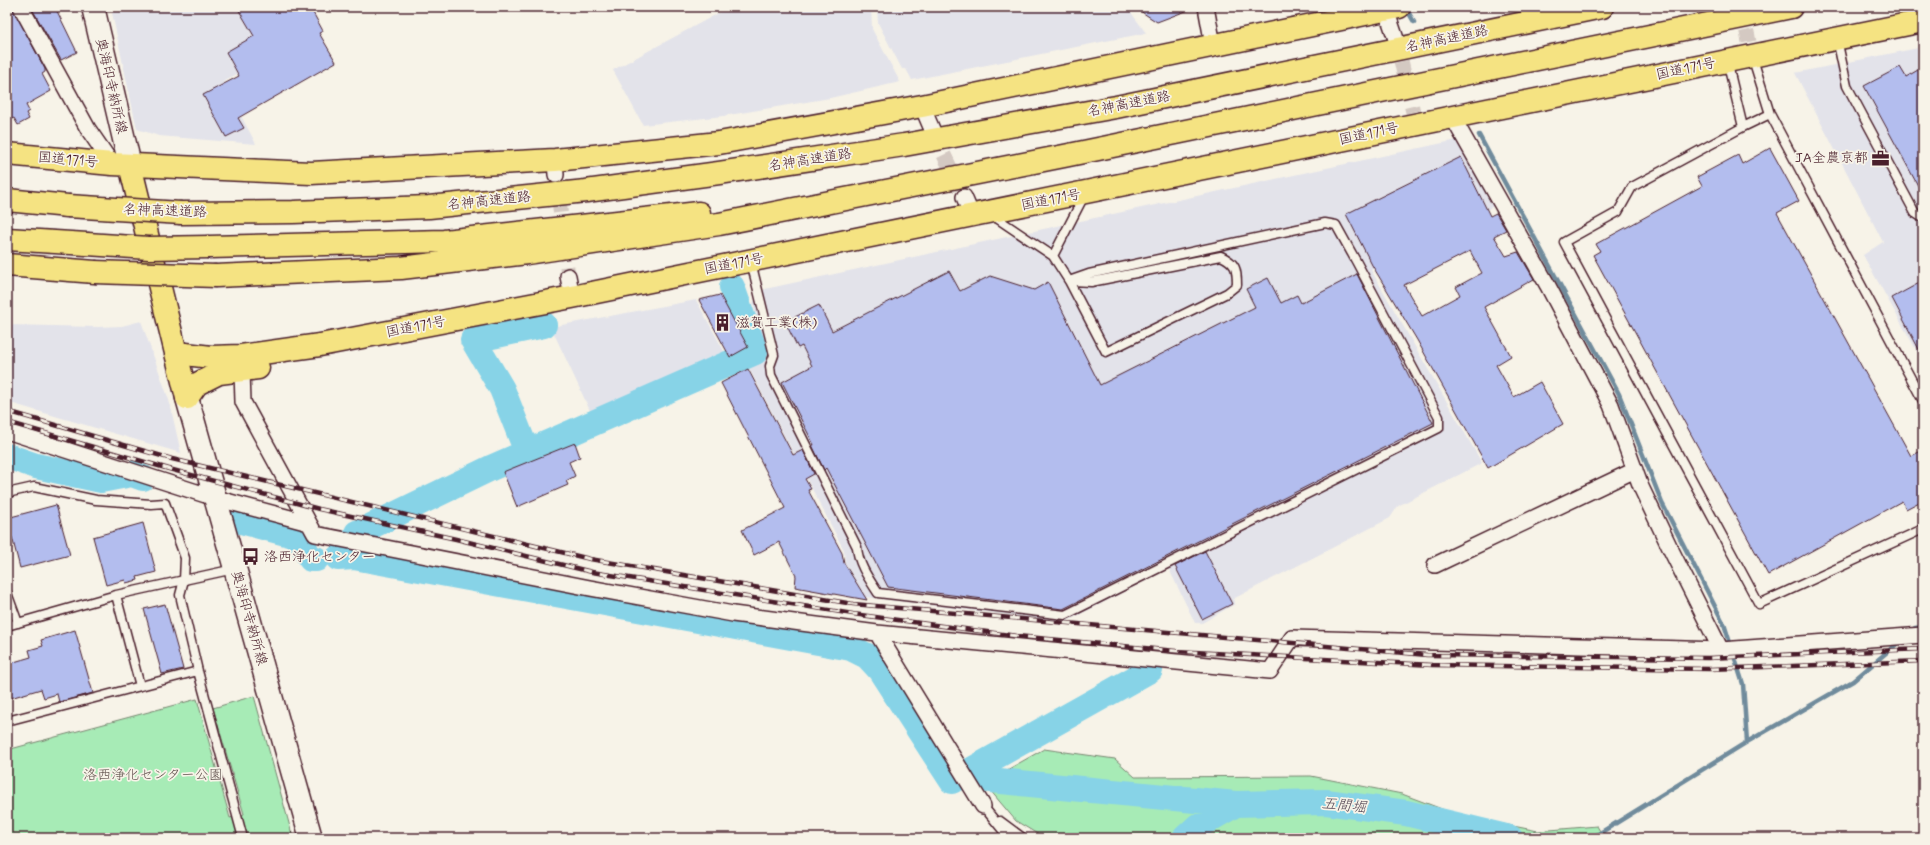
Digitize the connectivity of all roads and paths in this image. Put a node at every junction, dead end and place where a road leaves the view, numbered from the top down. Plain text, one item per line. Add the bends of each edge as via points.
1 (21, 7) edge
2 (93, 7) edge
3 (1206, 7) edge
4 (1602, 7) edge
5 (1791, 7) edge
6 (1390, 8) edge
7 (1923, 21) edge
8 (1396, 38) tunnel mouth
9 (1837, 38) junction
10 (1213, 44) junction
11 (1750, 48) junction
12 (1727, 60) junction
13 (922, 106) junction
14 (1770, 114) junction
15 (1453, 118) junction
16 (1743, 127) junction
17 (934, 134) tunnel mouth
18 (7, 154) edge
19 (1064, 156) junction
20 (121, 164) junction
21 (1086, 193) junction
22 (7, 200) edge
23 (975, 208) junction
24 (1923, 218) edge
25 (7, 239) edge
26 (1053, 256) junction
27 (751, 261) junction
28 (7, 265) edge
29 (568, 276) tunnel mouth
30 (1069, 281) junction
31 (572, 297) junction
32 (414, 327) junction
33 (177, 353) junction
34 (242, 370) junction
35 (187, 398) junction
36 (1923, 401) edge
37 (7, 431) edge
38 (1635, 470) junction
39 (7, 493) edge
40 (215, 498) junction
41 (309, 523) junction
42 (1923, 529) edge
43 (1435, 565) dead end
44 (235, 569) junction
45 (184, 580) junction
46 (7, 593) edge
47 (116, 595) junction
48 (18, 623) junction
49 (7, 626) edge
50 (877, 633) junction
51 (1923, 635) edge
52 (1721, 650) junction
53 (198, 671) junction
54 (140, 686) junction
55 (7, 721) edge
56 (987, 810) junction
57 (243, 838) edge
58 (310, 838) edge
59 (1009, 838) edge
60 (1023, 838) edge

1 - 20 street via 88,128
2 - 20 main road, 奥海印寺納所線
3 - 10 street
4 - 22 highway, 名神高速道路, bridge via 1116,107 904,146 586,191 429,207 293,212 181,213
5 - 19 highway
6 - 8 street
6 - 10 highway, 国道171号
7 - 9 highway, 国道171号
9 - 11 highway, 国道171号
9 - 24 lane via 1847,86 1915,213
10 - 13 highway, 国道171号
11 - 12 highway, 国道171号
11 - 14 lane
12 - 15 highway, 国道171号
12 - 16 lane
13 - 17 street
13 - 20 highway, 国道171号 via 719,143 556,167 311,173
14 - 16 lane
14 - 36 lane
15 - 21 highway, 国道171号 via 1414,118
15 - 38 street via 1548,286 1611,405
16 - 42 lane via 1632,187 1618,212 1564,242 1759,604
18 - 20 highway, 国道171号
19 - 25 highway, bridge via 876,190 736,209 444,241 149,248
19 - 28 highway, bridge via 719,224 582,245 401,268 216,276 95,272
20 - 33 highway
21 - 23 highway, 国道171号
21 - 26 lane
23 - 26 lane
23 - 27 highway, 国道171号
26 - 30 lane
27 - 30 lane via 774,355 770,366 771,375 857,547 858,557 868,579 878,594 1065,615 1439,428 1439,417 1336,225 1325,223 1089,274
27 - 31 highway, 国道171号
29 - 31 street
30 - 30 lane via 1106,352 1227,293 1237,285 1237,272 1231,261 1221,256 1091,282
31 - 32 highway, 国道171号
32 - 33 highway, 国道171号 via 320,345 241,356 211,357
32 - 34 highway via 380,343 310,359
33 - 35 highway
34 - 35 highway via 219,373 205,379 197,384
34 - 41 street via 243,402
35 - 40 main road, 奥海印寺納所線
37 - 40 street
38 - 43 street
38 - 52 street via 1671,550
39 - 45 lane via 34,487 96,500 165,503 185,558
40 - 41 street
40 - 44 main road, 奥海印寺納所線
41 - 50 street via 315,534 590,588 733,614
44 - 45 lane
44 - 58 main road, 奥海印寺納所線
45 - 47 lane
45 - 53 lane via 180,595
46 - 48 lane
47 - 48 lane
47 - 54 lane
48 - 49 lane
50 - 52 street via 1270,671 1292,638
50 - 56 street
51 - 52 street
53 - 54 lane
53 - 57 lane
54 - 55 lane
56 - 59 lane
56 - 60 lane

